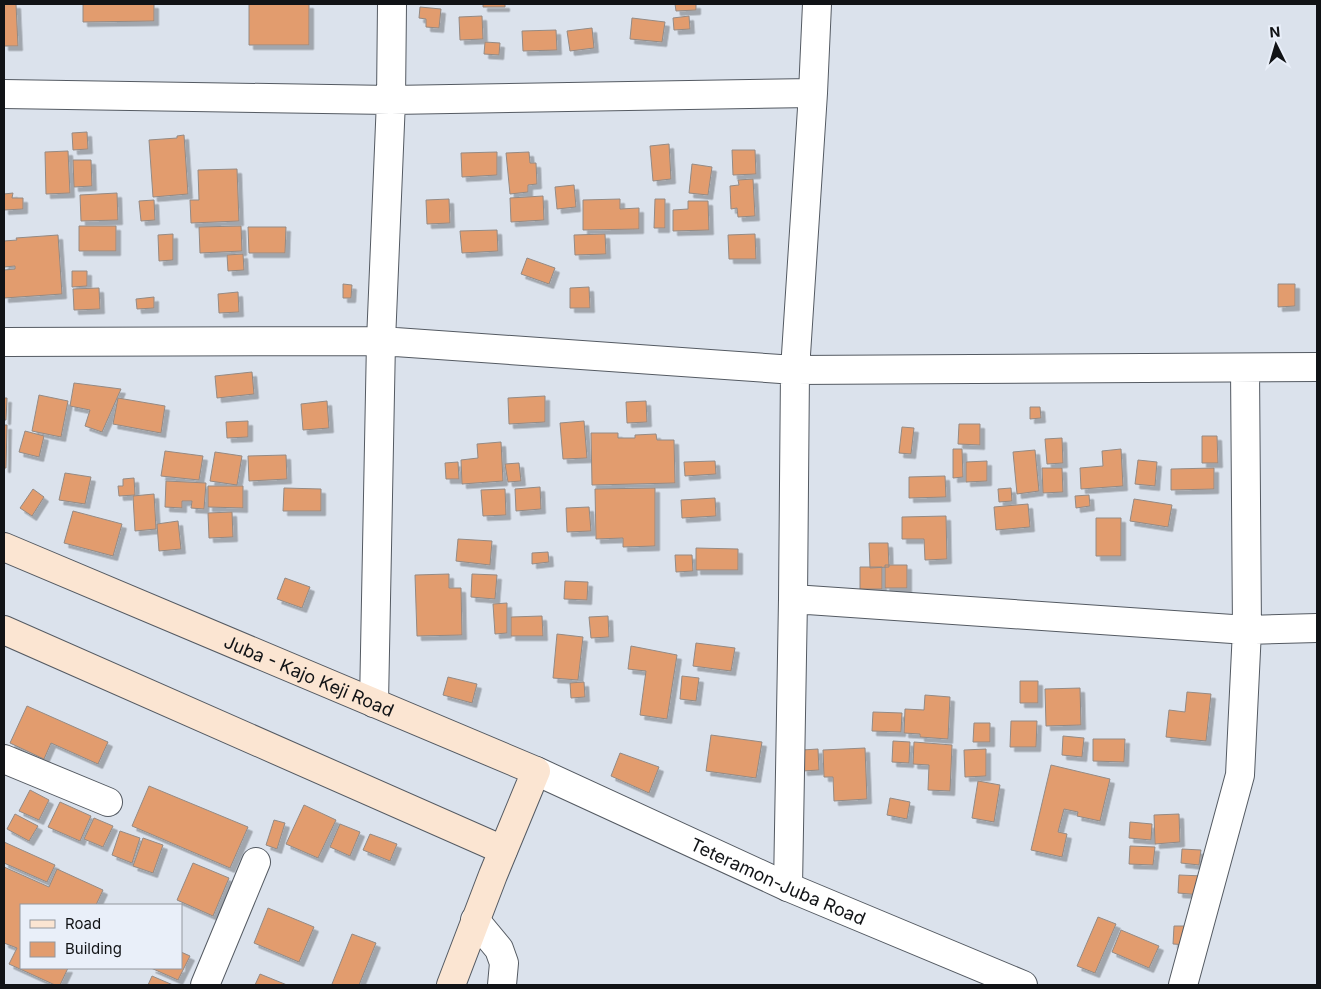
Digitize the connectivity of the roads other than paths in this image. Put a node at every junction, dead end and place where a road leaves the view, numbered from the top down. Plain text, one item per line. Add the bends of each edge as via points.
1 (392, 4) edge
2 (817, 4) edge
3 (813, 93) junction
4 (4, 94) edge
5 (391, 100) junction
6 (380, 341) junction
7 (4, 342) edge
8 (1317, 367) edge
9 (1245, 368) junction
10 (795, 370) junction
11 (4, 547) edge
12 (793, 599) junction
13 (1317, 628) edge
14 (4, 630) edge
15 (1247, 630) junction
16 (374, 703) junction
17 (4, 759) edge
18 (536, 772) junction
19 (108, 802) dead end
20 (503, 850) junction
21 (256, 862) dead end
22 (788, 887) junction
23 (475, 920) junction
24 (205, 985) edge
25 (452, 985) edge
26 (502, 985) edge
27 (1023, 985) edge
28 (1183, 985) edge

1 - 5 street
2 - 3 street
3 - 5 street
3 - 10 street
4 - 5 street
5 - 6 street
6 - 7 street
6 - 10 street
6 - 16 street
8 - 9 street
9 - 10 street
9 - 15 street
10 - 12 street
11 - 16 main road, Juba - Kajo Keji Road
12 - 15 street
12 - 22 street
13 - 15 street
14 - 20 main road
15 - 28 street via 1240,775
16 - 18 main road, Juba - Kajo Keji Road
17 - 19 street
18 - 20 main road
18 - 22 street, Teteramon-Juba Road
20 - 23 main road
21 - 24 street
22 - 27 street, Teteramon-Juba Road
23 - 25 main road
23 - 26 street via 500,949 504,963

